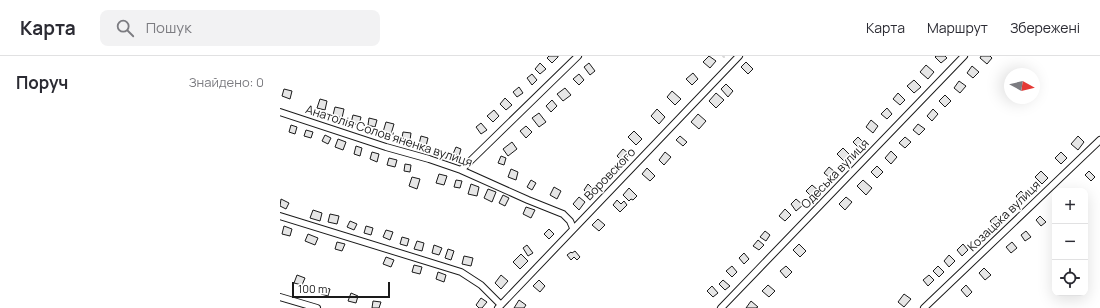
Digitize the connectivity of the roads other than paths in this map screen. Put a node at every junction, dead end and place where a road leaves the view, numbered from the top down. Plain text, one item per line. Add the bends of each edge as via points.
1 (578, 56) edge
2 (739, 56) edge
3 (964, 56) edge
4 (280, 112) edge
5 (1100, 140) edge
6 (461, 170) junction
7 (280, 216) edge
8 (573, 228) junction
9 (280, 297) edge
10 (499, 306) edge
11 (317, 308) edge
12 (721, 308) edge
13 (924, 308) edge

1 - 6 street
2 - 8 street, Воровского
3 - 12 street, Одеська вулиця
4 - 6 street, Анатолія Солов'яненка вулиця
5 - 13 street, Козацька вулиця
6 - 8 street, Анатолія Солов'яненка вулиця via 563,214
7 - 10 street via 461,272 481,285
8 - 10 street, Воровского
9 - 11 street

